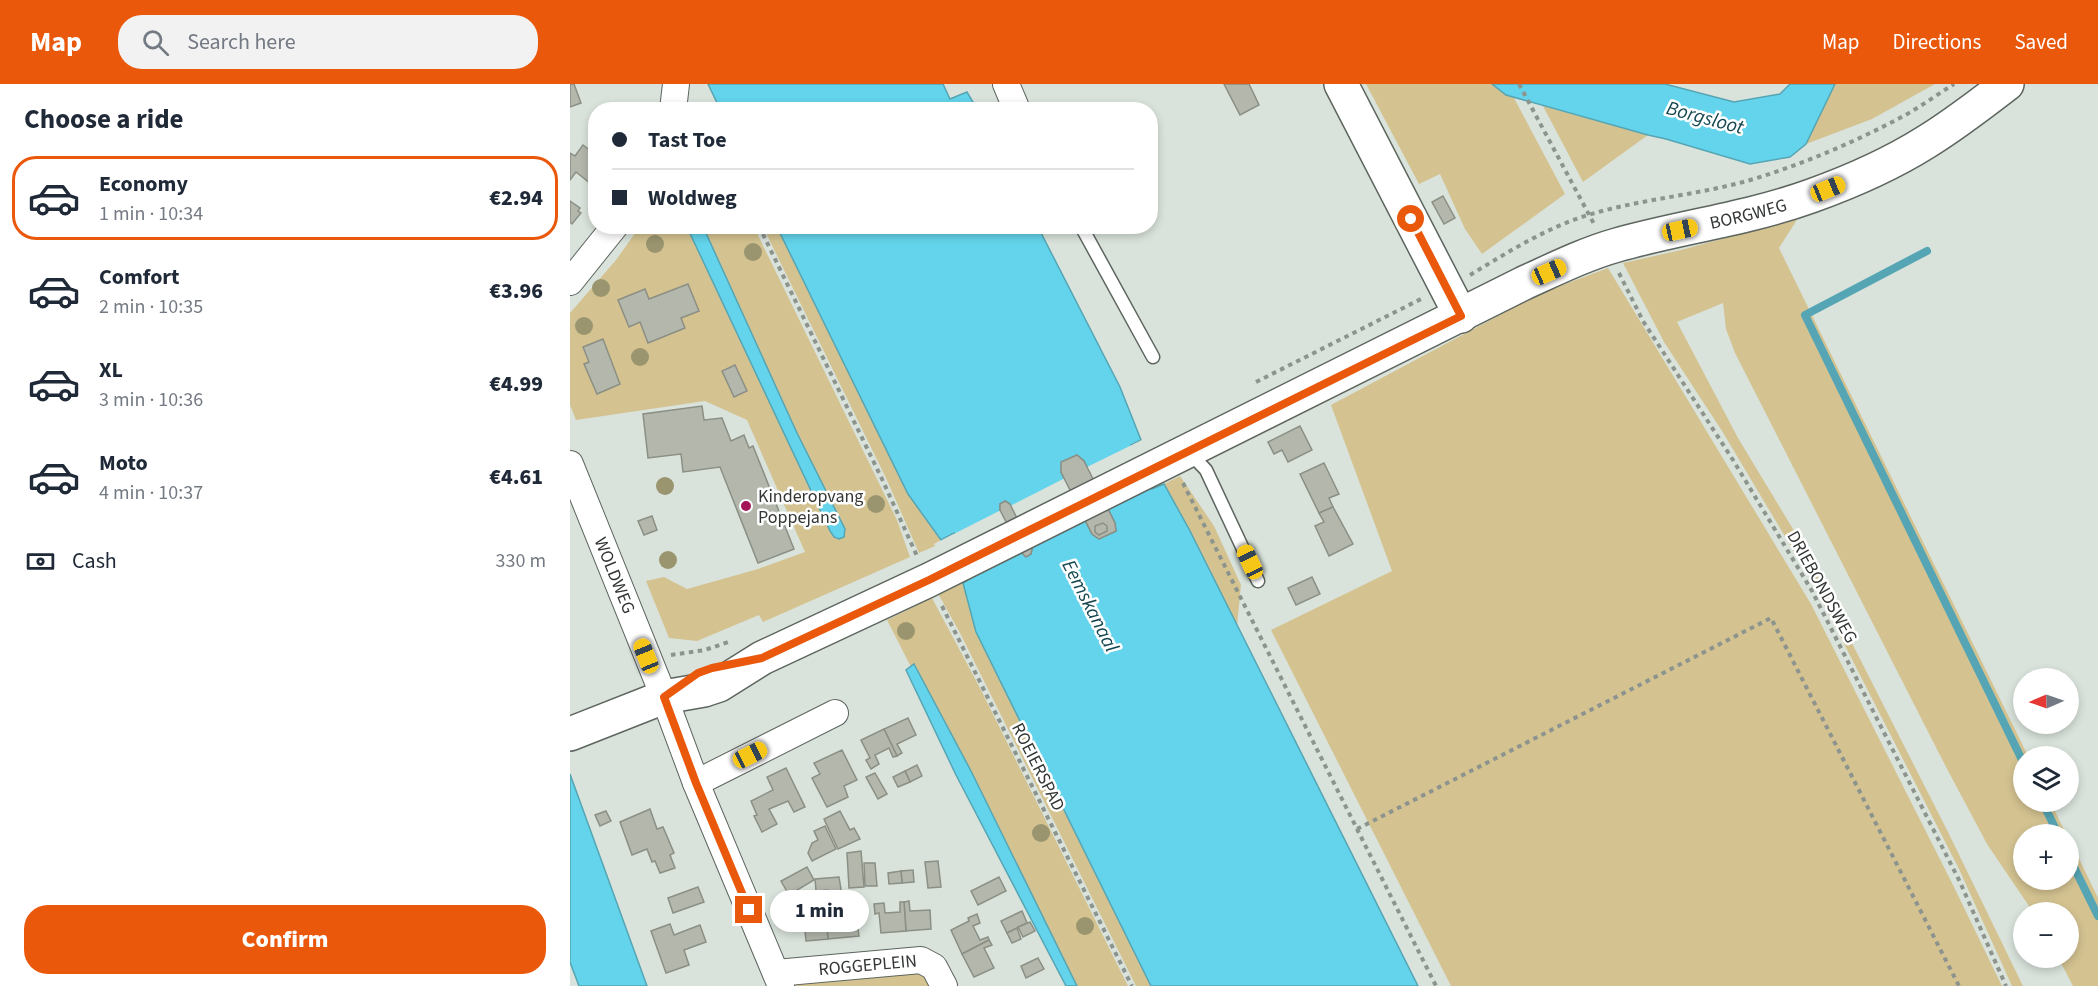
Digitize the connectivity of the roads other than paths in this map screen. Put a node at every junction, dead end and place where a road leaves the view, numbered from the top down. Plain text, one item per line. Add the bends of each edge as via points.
1 (676, 84) edge
2 (1006, 84) edge
3 (1341, 84) edge
4 (2007, 84) edge
5 (674, 102) edge
6 (1014, 102) edge
7 (609, 234) edge
8 (1085, 234) edge
9 (570, 282) edge
10 (1461, 316) junction
11 (1154, 357) dead end
12 (1176, 457) junction
13 (570, 464) edge
14 (1258, 581) dead end
15 (664, 697) junction
16 (835, 713) dead end
17 (570, 734) edge
18 (696, 783) junction
19 (778, 980) edge
20 (944, 986) edge

1 - 5 street
2 - 6 street
3 - 10 main road
4 - 10 main road, BORGWEG via 1924,144 1843,183 1750,215 1607,248 1541,275
7 - 9 street
8 - 11 lane
10 - 12 main road, BORGWEG
12 - 14 lane via 1206,470
12 - 15 main road, BORGWEG via 931,570 712,687
13 - 15 street, WOLDWEG
15 - 17 main road, BORGWEG
15 - 18 street, WOLDWEG
16 - 18 street
18 - 19 street, WOLDWEG
19 - 20 street, ROGGEPLEIN via 921,960 934,967

